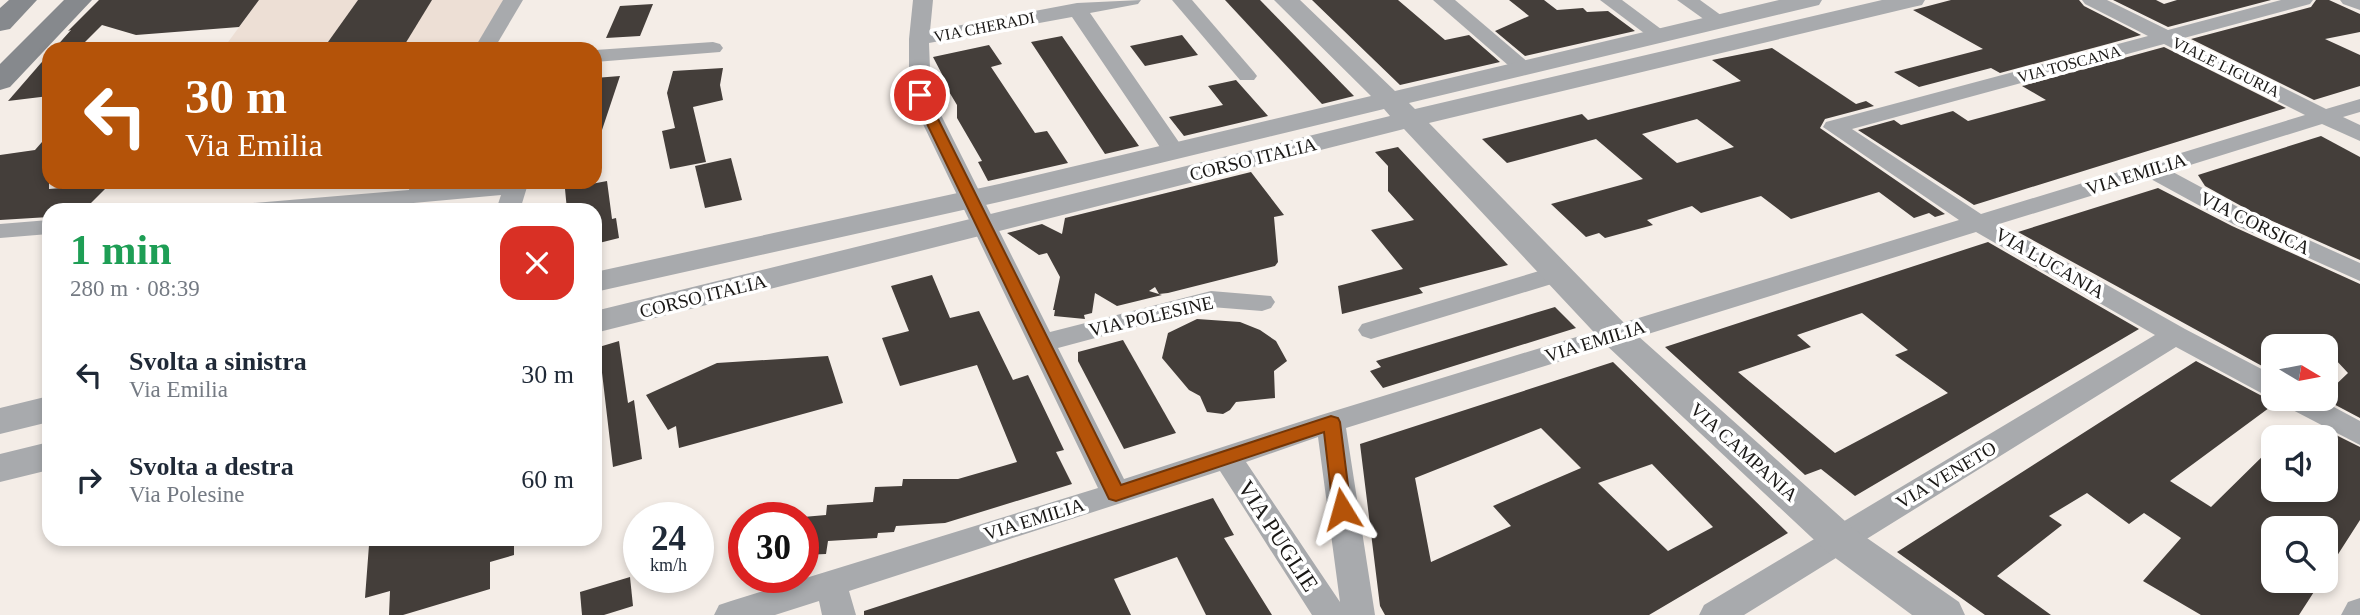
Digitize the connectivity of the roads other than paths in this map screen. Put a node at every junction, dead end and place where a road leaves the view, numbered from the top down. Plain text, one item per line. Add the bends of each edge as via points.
1 (24, 0) edge
2 (79, 0) edge
3 (513, 0) edge
4 (923, 0) edge
5 (1131, 0) edge
6 (1182, 0) edge
7 (1286, 0) edge
8 (1443, 0) edge
9 (1610, 0) edge
10 (1687, 0) edge
11 (1810, 0) edge
12 (2092, 0) edge
13 (2304, 0) edge
14 (2350, 0) edge
15 (1891, 2) edge
16 (2360, 4) edge
17 (1077, 9) junction
18 (1, 21) edge
19 (1719, 21) junction
20 (1660, 35) junction
21 (2167, 38) junction
22 (919, 39) junction
23 (488, 42) edge
24 (713, 48) dead end
25 (602, 56) edge
26 (1522, 68) junction
27 (1247, 76) dead end
28 (0, 81) edge
29 (1388, 100) junction
30 (2360, 105) edge
31 (2326, 116) junction
32 (1410, 120) junction
33 (1834, 127) joint
34 (2360, 134) edge
35 (1174, 151) junction
36 (2152, 170) junction
37 (420, 189) edge
38 (970, 199) junction
39 (309, 203) edge
40 (1979, 223) junction
41 (42, 228) edge
42 (983, 228) junction
43 (0, 231) edge
44 (1559, 273) junction
45 (2360, 273) edge
46 (602, 280) edge
47 (1262, 302) dead end
48 (602, 320) edge
49 (1371, 330) dead end
50 (1616, 335) junction
51 (2175, 335) junction
52 (1042, 343) junction
53 (2261, 381) edge
54 (42, 411) edge
55 (2317, 411) edge
56 (0, 421) edge
57 (1331, 422) junction
58 (2360, 434) edge
59 (1226, 456) junction
60 (42, 458) edge
61 (0, 468) edge
62 (1116, 494) junction
63 (1840, 540) junction
64 (831, 583) junction
65 (731, 615) edge
66 (839, 615) edge
67 (1330, 615) edge
68 (1358, 615) edge
69 (1716, 615) edge
70 (1944, 615) edge

1 - 18 main road
2 - 28 main road
3 - 23 street
4 - 22 street
5 - 17 street, VIA CHERADI
6 - 27 street
7 - 29 street, VIA CAMPANIA
8 - 26 street
9 - 20 street
10 - 19 street
11 - 19 street, CORSO ITALIA
12 - 21 street, VIALE LIGURIA
13 - 21 street, VIA TOSCANA
14 - 16 street
15 - 32 street, CORSO ITALIA
17 - 22 street, VIA CHERADI
17 - 35 street
19 - 20 street, CORSO ITALIA
20 - 26 street, CORSO ITALIA
21 - 31 street, VIALE LIGURIA
21 - 33 street, VIA TOSCANA
22 - 38 street via 920,95
24 - 25 street
26 - 29 street, CORSO ITALIA
29 - 32 street, VIA CAMPANIA
29 - 35 street, CORSO ITALIA
30 - 31 street, VIA EMILIA
31 - 34 street, VIALE LIGURIA
31 - 36 street, VIA EMILIA
32 - 42 street, CORSO ITALIA
32 - 44 street, VIA CAMPANIA
33 - 40 street, VIA LUCANIA
35 - 38 street, CORSO ITALIA
36 - 40 street, VIA EMILIA
36 - 45 street, VIA CORSICA via 2242,219
37 - 39 street
38 - 42 street
38 - 46 street, CORSO ITALIA
40 - 50 street, VIA EMILIA
40 - 51 street, VIA LUCANIA
41 - 43 street
42 - 48 street, CORSO ITALIA
42 - 52 street
44 - 49 street
44 - 50 street, VIA CAMPANIA
47 - 52 street, VIA POLESINE via 1211,299
50 - 57 street, VIA EMILIA
50 - 63 street, VIA CAMPANIA
51 - 53 street, VIA LUCANIA
51 - 63 street, VIA VENETO
52 - 62 street
54 - 56 street
55 - 58 street
57 - 59 street, VIA EMILIA
57 - 68 street, VIA PUGLIE
59 - 62 street, VIA EMILIA
59 - 67 street, VIA PUGLIE
60 - 61 street
62 - 64 street, VIA EMILIA
63 - 69 street, VIA VENETO
63 - 70 street, VIA CAMPANIA
64 - 65 street, VIA EMILIA
64 - 66 street

